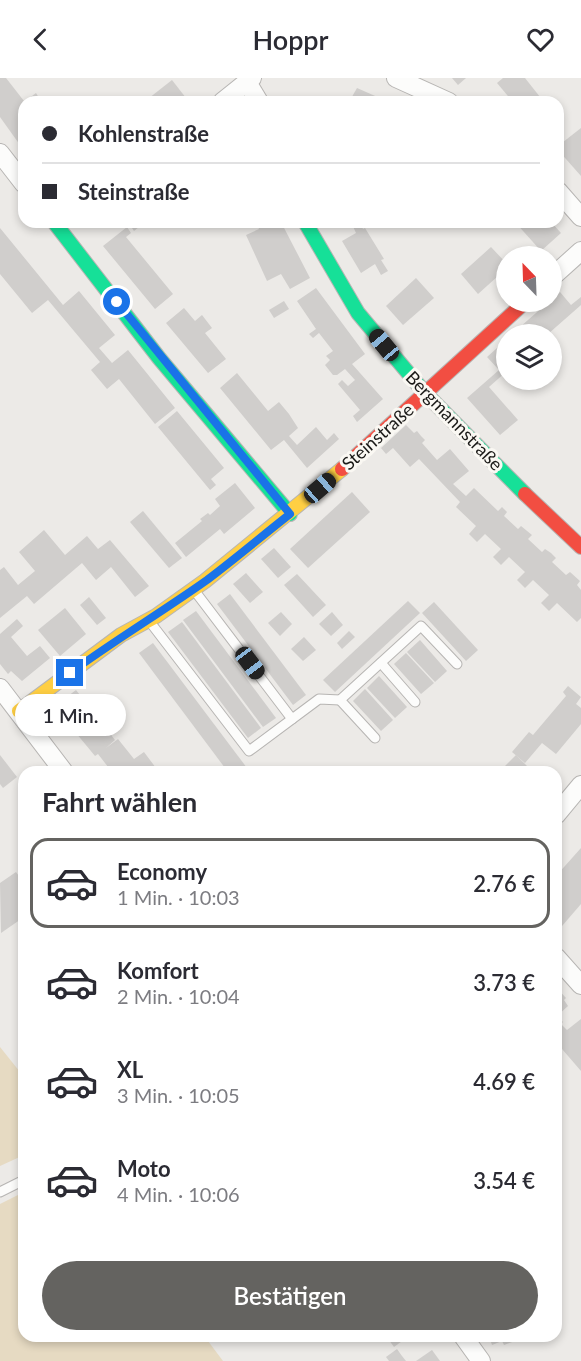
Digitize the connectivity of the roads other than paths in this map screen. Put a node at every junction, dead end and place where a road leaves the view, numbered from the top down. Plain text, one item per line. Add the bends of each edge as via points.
1 (396, 78) edge
2 (249, 80) edge
3 (229, 96) edge
4 (257, 96) edge
5 (436, 96) edge
6 (0, 153) edge
7 (18, 176) edge
8 (564, 198) edge
9 (581, 217) edge
10 (64, 228) edge
11 (308, 228) edge
12 (581, 251) edge
13 (562, 268) edge
14 (514, 312) edge
15 (425, 393) junction
16 (290, 514) junction
17 (581, 546) edge
18 (194, 589) junction
19 (149, 620) junction
20 (381, 663) junction
21 (457, 664) dead end
22 (0, 688) edge
23 (340, 700) junction
24 (415, 702) dead end
25 (19, 711) junction
26 (292, 719) junction
27 (375, 738) dead end
28 (60, 766) edge
29 (581, 785) edge
30 (562, 808) edge
31 (562, 964) edge
32 (581, 985) edge
33 (18, 1183) edge
34 (0, 1192) edge
35 (468, 1342) edge
36 (481, 1361) edge

1 - 5 street
2 - 3 street
2 - 4 street
6 - 7 street
8 - 9 street
10 - 16 street via 159,358
11 - 15 street, Bergmannstraße via 357,313
12 - 13 street
14 - 15 street, Steinstraße
15 - 16 street, Steinstraße
15 - 17 street, Bergmannstraße via 554,524
16 - 18 street, Steinstraße
18 - 19 street, Steinstraße
18 - 26 lane
19 - 25 street, Steinstraße via 121,635
19 - 26 lane via 249,751
20 - 21 lane via 421,627
20 - 23 lane
20 - 24 lane
22 - 25 street
23 - 26 lane via 319,699
23 - 27 lane
25 - 28 street
29 - 30 street
31 - 32 street
33 - 34 lane
35 - 36 street

